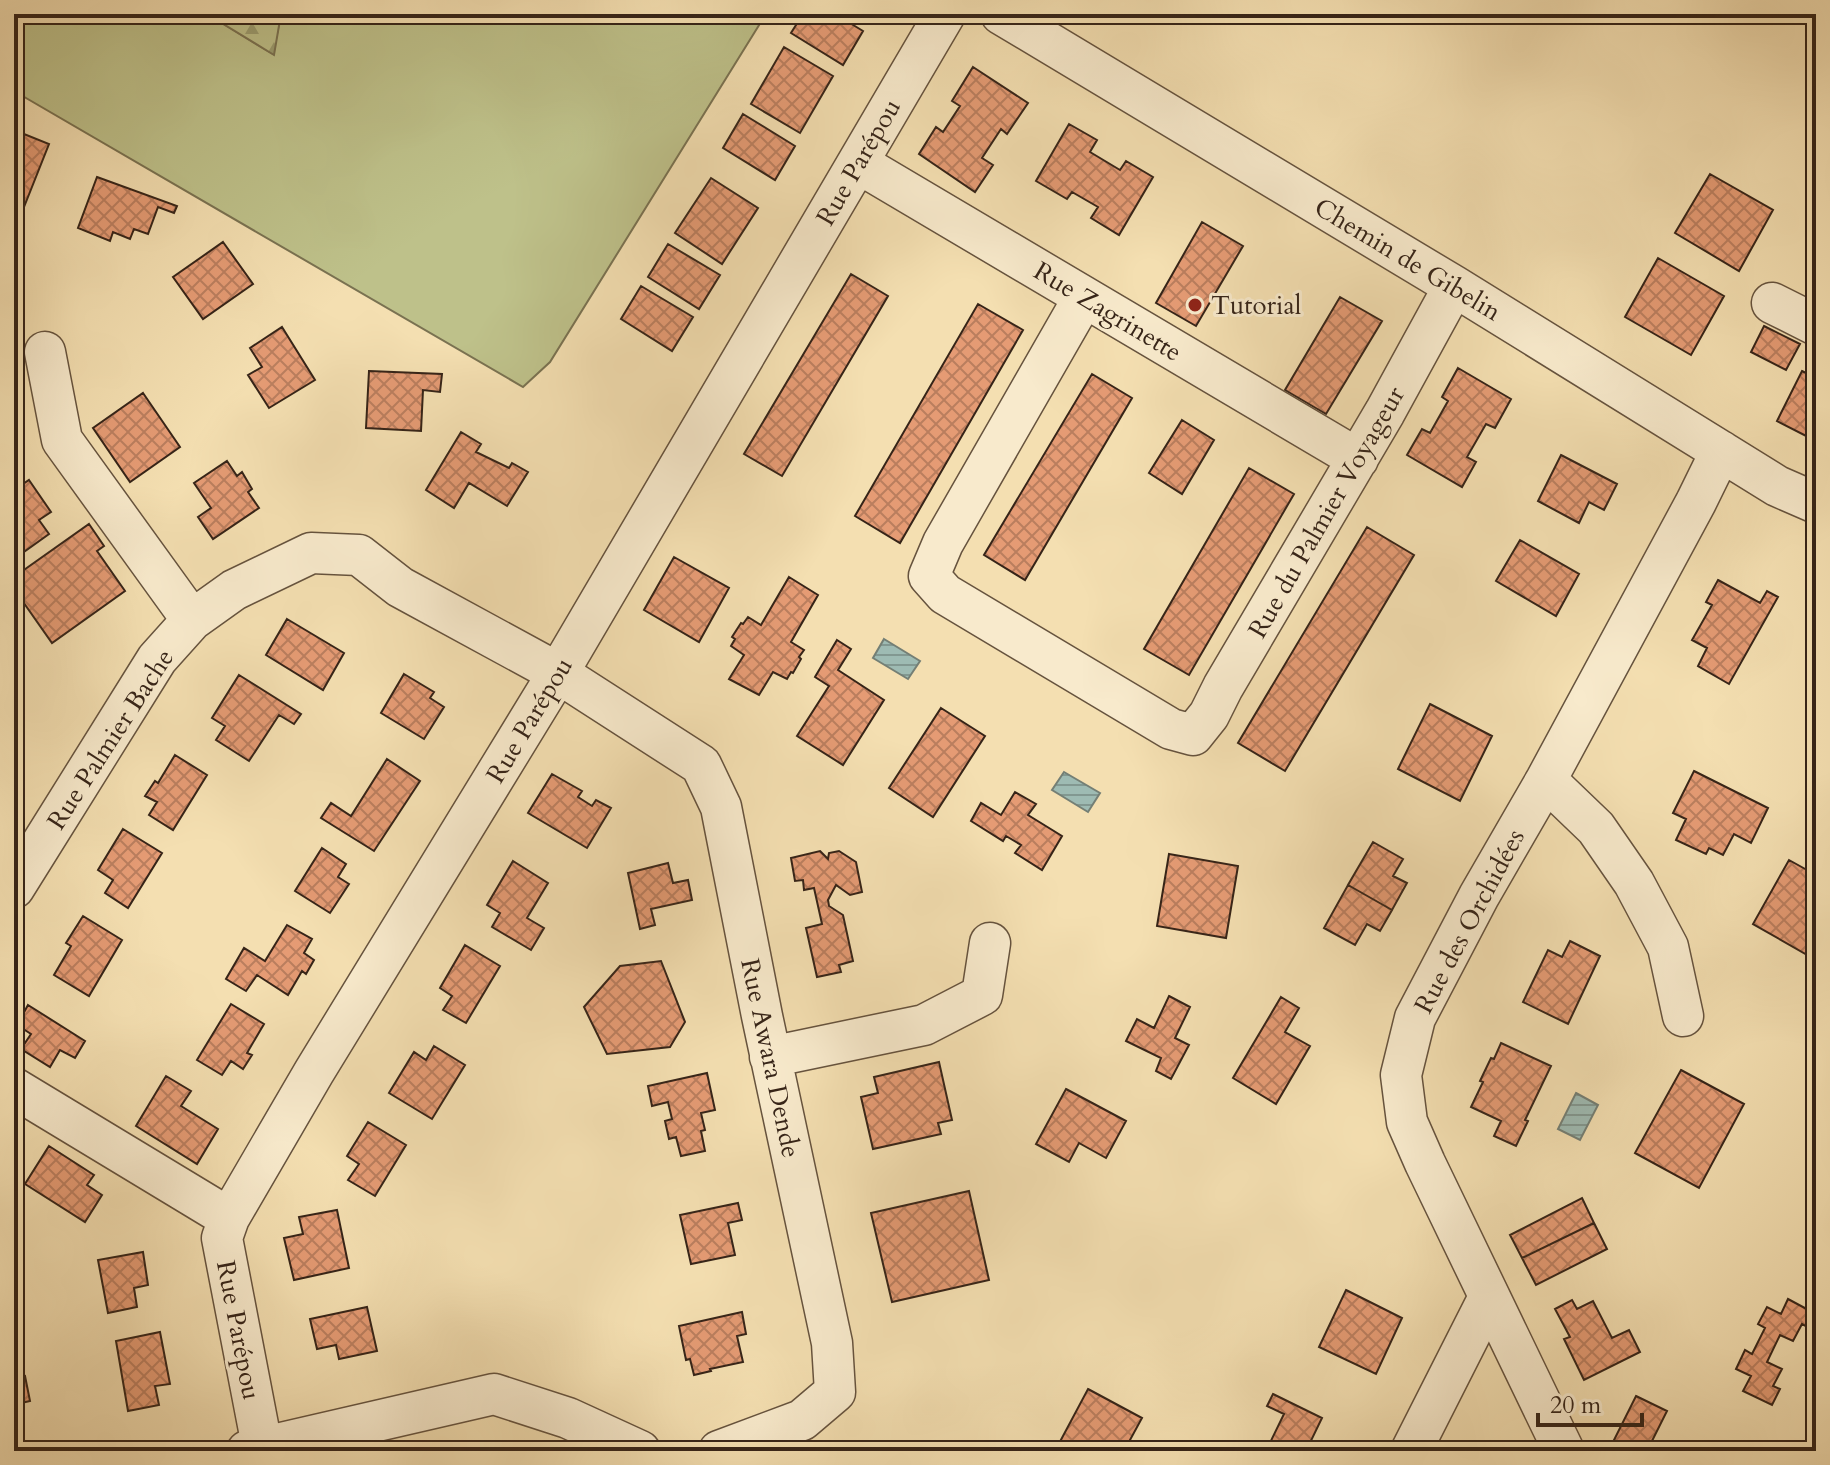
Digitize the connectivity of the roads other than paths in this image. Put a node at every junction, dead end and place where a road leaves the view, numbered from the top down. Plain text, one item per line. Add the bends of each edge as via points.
1 (945, 14) edge
2 (1001, 14) edge
3 (858, 163) junction
4 (1454, 286) junction
5 (1084, 297) junction
6 (1772, 303) dead end
7 (1816, 325) edge
8 (45, 352) dead end
9 (1721, 451) junction
10 (1358, 459) junction
11 (1816, 503) edge
12 (192, 620) junction
13 (558, 673) junction
14 (1546, 780) junction
15 (14, 888) edge
16 (990, 943) dead end
17 (1683, 1016) dead end
18 (770, 1057) junction
19 (14, 1088) edge
20 (229, 1218) junction
21 (1489, 1297) junction
22 (257, 1450) edge
23 (640, 1451) edge
24 (719, 1451) edge
25 (1411, 1451) edge
26 (1564, 1451) edge

1 - 3 street, Rue Parépou
2 - 4 street, Chemin de Gibelin
3 - 5 street, Rue Zagrinette
3 - 13 street, Rue Parépou
4 - 9 street, Chemin de Gibelin
4 - 10 street, Rue du Palmier Voyageur
5 - 10 street, Rue Zagrinette
5 - 10 street, Rue du Palmier Voyageur via 929,576 945,594 1171,729 1193,735 1209,715
6 - 7 street
8 - 12 street via 62,440
9 - 11 street, Chemin de Gibelin
9 - 14 street, Rue des Orchidées
12 - 13 street, Rue Palmier Bache via 234,590 311,553 359,555 400,587
12 - 15 street, Rue Palmier Bache via 157,659
13 - 18 street, Rue Awara Dende via 701,765 721,807
13 - 20 street, Rue Parépou
14 - 17 street via 1596,828 1634,883 1668,947
14 - 21 street, Rue des Orchidées via 1415,1018 1401,1075 1407,1122
16 - 18 street via 982,995 959,1007 924,1025
18 - 24 street, Rue Awara Dende via 832,1343 835,1392 802,1420
19 - 20 street
20 - 22 street, Rue Parépou via 222,1238
21 - 25 street
21 - 26 street, Rue des Orchidées
22 - 23 street via 494,1394 568,1418

